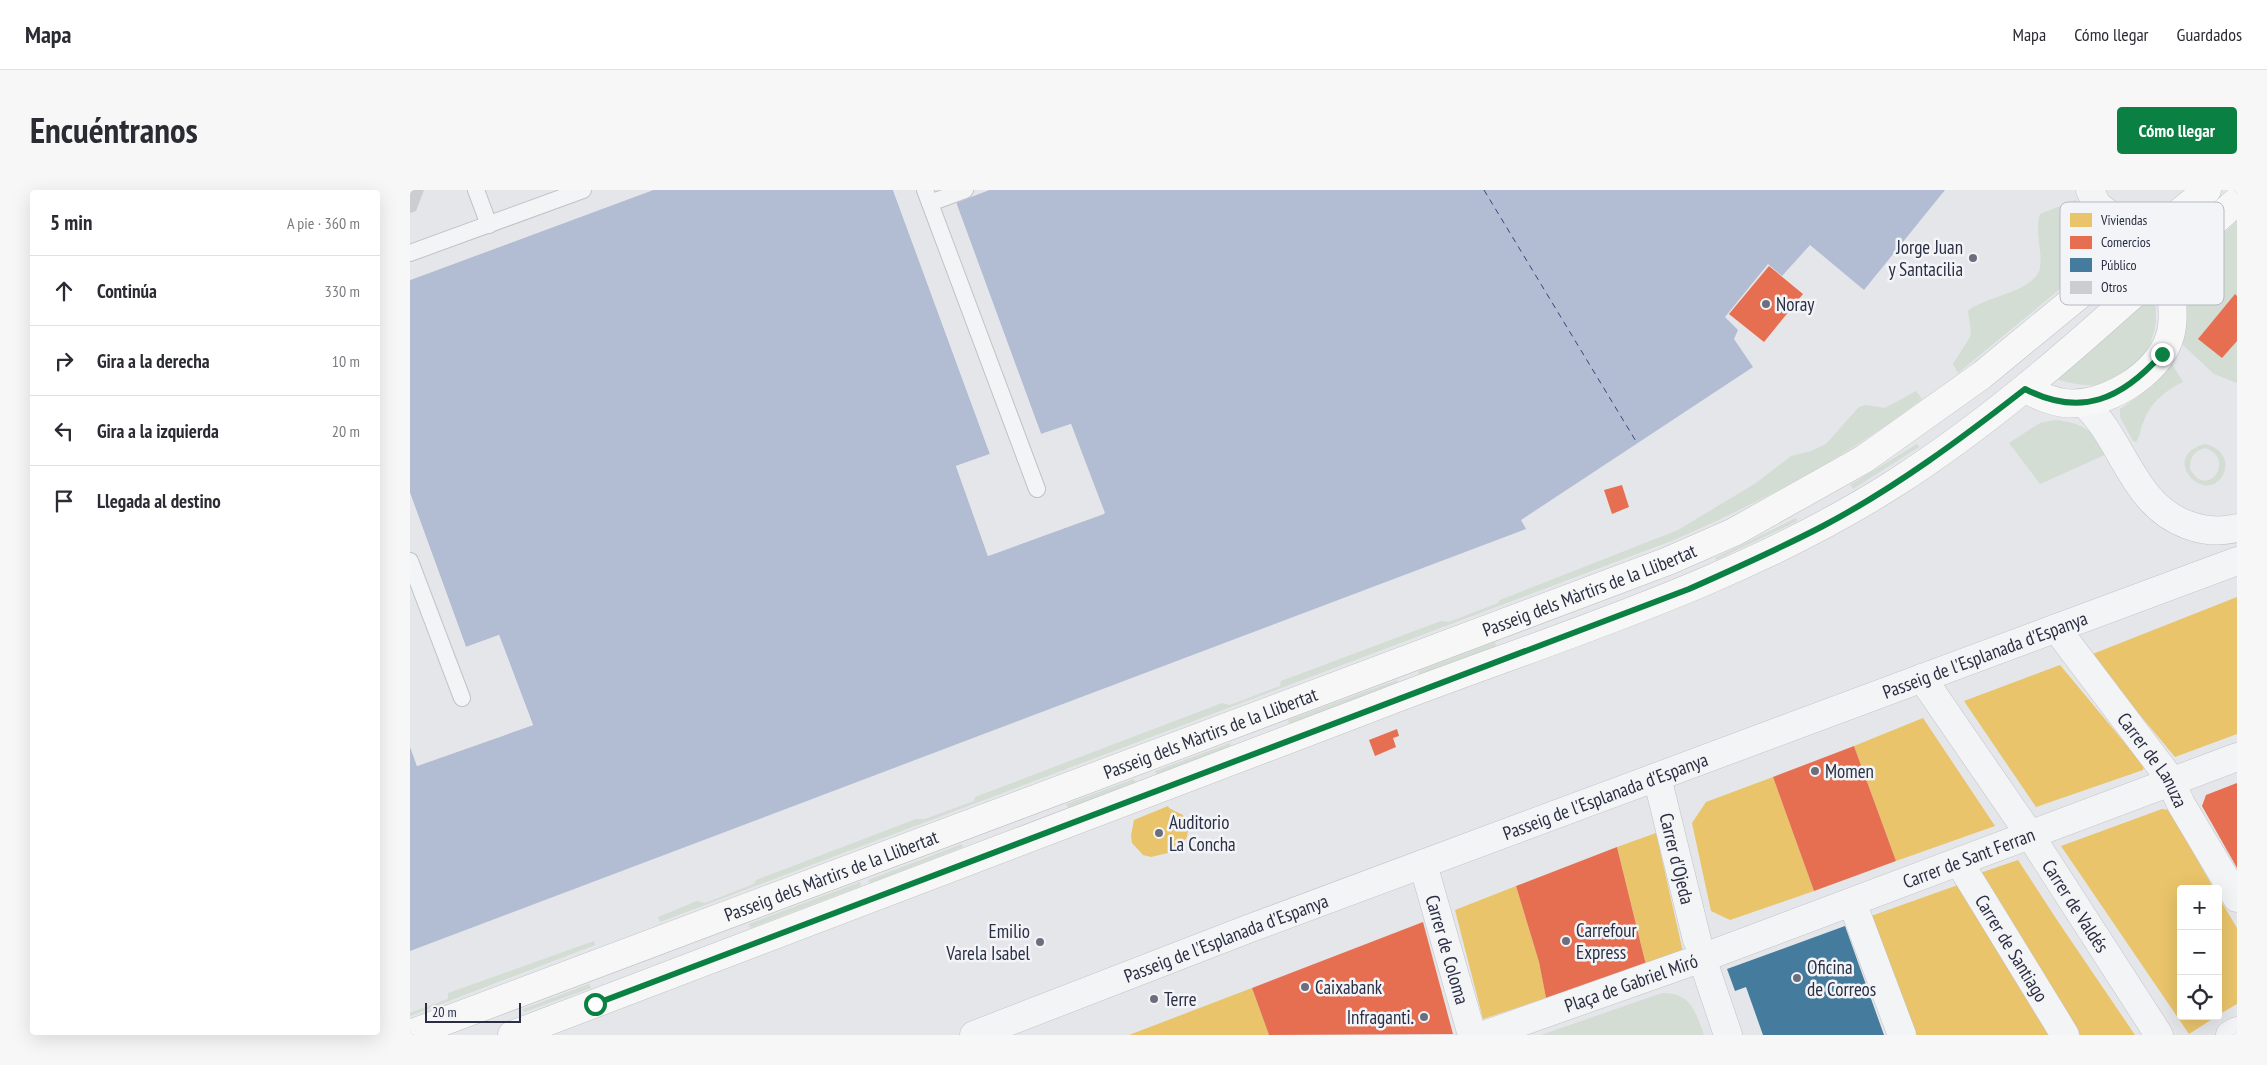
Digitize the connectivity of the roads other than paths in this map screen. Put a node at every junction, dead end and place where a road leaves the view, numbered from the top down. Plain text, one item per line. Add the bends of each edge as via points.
1 (476, 190) edge
2 (583, 190) edge
3 (965, 190) edge
4 (2090, 190) edge
5 (2206, 190) edge
6 (928, 196) edge
7 (2237, 201) edge
8 (2096, 202) edge
9 (2192, 202) edge
10 (2224, 213) edge
11 (488, 224) junction
12 (410, 253) edge
13 (2067, 305) edge
14 (2121, 305) edge
15 (2172, 305) edge
16 (2025, 389) junction
17 (2085, 402) junction
18 (1036, 489) dead end
19 (2237, 528) edge
20 (410, 561) edge
21 (2237, 561) edge
22 (2056, 628) junction
23 (1922, 678) junction
24 (462, 698) dead end
25 (2237, 757) edge
26 (1657, 777) junction
27 (2171, 783) junction
28 (2030, 836) junction
29 (1959, 862) junction
30 (1423, 864) junction
31 (2237, 898) edge
32 (1852, 902) junction
33 (1700, 949) junction
34 (2237, 1030) edge
35 (410, 1034) edge
36 (512, 1035) edge
37 (974, 1035) edge
38 (1472, 1035) edge
39 (1484, 1035) edge
40 (1728, 1035) edge
41 (1902, 1035) edge
42 (2065, 1035) edge
43 (2159, 1035) edge
44 (2230, 1035) edge

1 - 11 lane
2 - 11 lane
3 - 6 lane
4 - 8 street
5 - 9 main road, Passeig dels Màrtirs de la Llibertat
6 - 18 lane
7 - 10 main road, Passeig dels Màrtirs de la Llibertat
11 - 12 lane
13 - 35 main road, Passeig dels Màrtirs de la Llibertat via 1982,375 1864,459 1734,532 1668,561
14 - 16 main road, Passeig dels Màrtirs de la Llibertat
15 - 17 main road via 2170,337 2162,354 2130,385 2107,397
16 - 17 main road via 2044,399
16 - 36 main road, Passeig dels Màrtirs de la Llibertat via 1893,485 1765,556 1697,585
17 - 19 street via 2104,427 2138,486 2155,505 2174,520 2200,529 2225,531
20 - 24 lane
21 - 22 street, Passeig de l'Esplanada d'Espanya
22 - 23 street, Passeig de l'Esplanada d'Espanya
22 - 27 street, Carrer de Lanuza
23 - 26 street, Passeig de l'Esplanada d'Espanya
23 - 28 street, Carrer de Valdés
25 - 27 street, Carrer de Sant Ferran
26 - 30 street, Passeig de l'Esplanada d'Espanya
26 - 33 street, Carrer d'Ojeda
27 - 28 street, Carrer de Sant Ferran
27 - 31 street, Carrer de Lanuza
28 - 29 street, Carrer de Sant Ferran
28 - 43 street, Carrer de Valdés
29 - 32 street, Carrer de Sant Ferran
29 - 42 street, Carrer de Santiago
30 - 37 street, Passeig de l'Esplanada d'Espanya
30 - 38 street, Carrer de Coloma
32 - 33 street, Carrer de Sant Ferran
32 - 41 street
33 - 39 street, Plaça de Gabriel Miró
33 - 40 street, Plaça de Gabriel Miró
34 - 44 street

